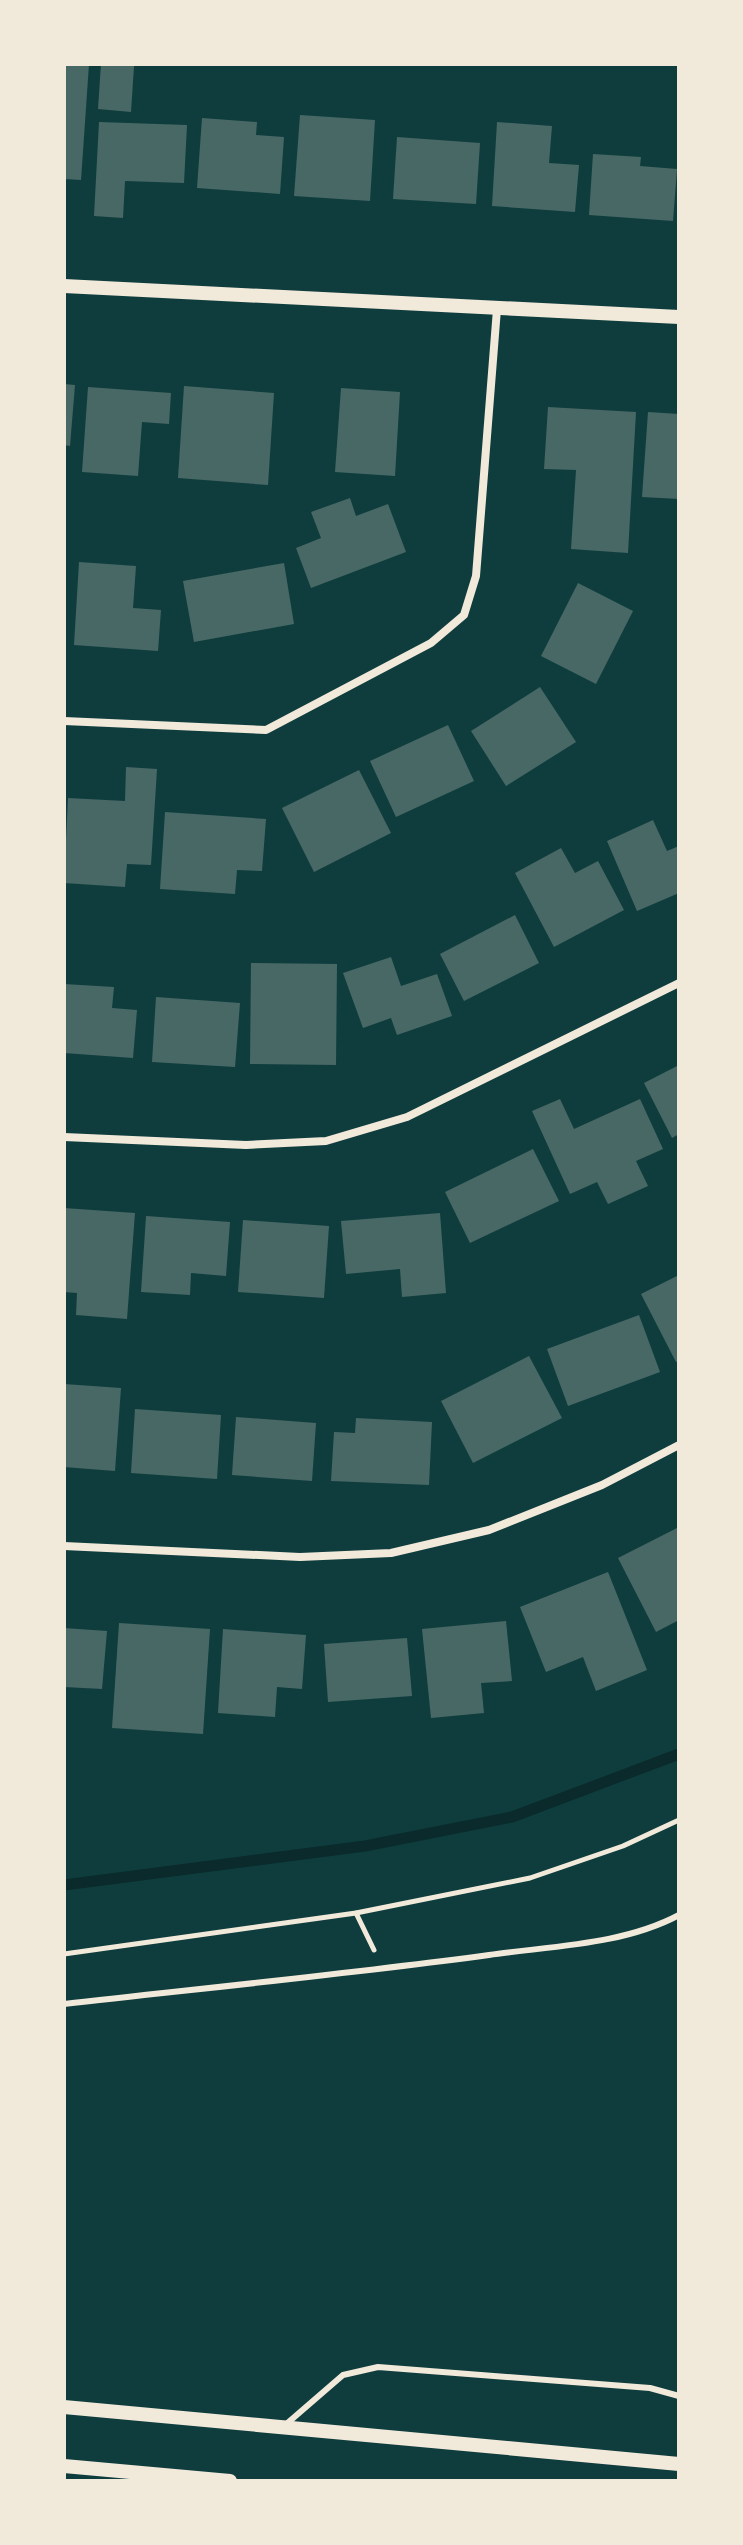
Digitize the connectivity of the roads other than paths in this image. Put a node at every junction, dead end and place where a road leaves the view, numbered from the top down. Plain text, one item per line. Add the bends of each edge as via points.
1 (64, 286) edge
2 (497, 309) junction
3 (679, 317) edge
4 (64, 721) edge
5 (679, 983) edge
6 (64, 1137) edge
7 (679, 1445) edge
8 (64, 1546) edge
9 (679, 1915) edge
10 (64, 2004) edge
11 (679, 2396) edge
12 (64, 2407) edge
13 (282, 2427) junction
14 (679, 2464) edge
15 (64, 2466) edge
16 (230, 2481) edge

1 - 2 street
2 - 3 street
2 - 4 street via 476,576 464,615 431,643 266,730
5 - 6 street via 407,1117 326,1141 246,1145
7 - 8 street via 602,1485 489,1530 391,1553 300,1557
9 - 10 lane via 612,1938
11 - 13 lane via 650,2388 378,2367 343,2375
12 - 13 street
13 - 14 street
15 - 16 street

